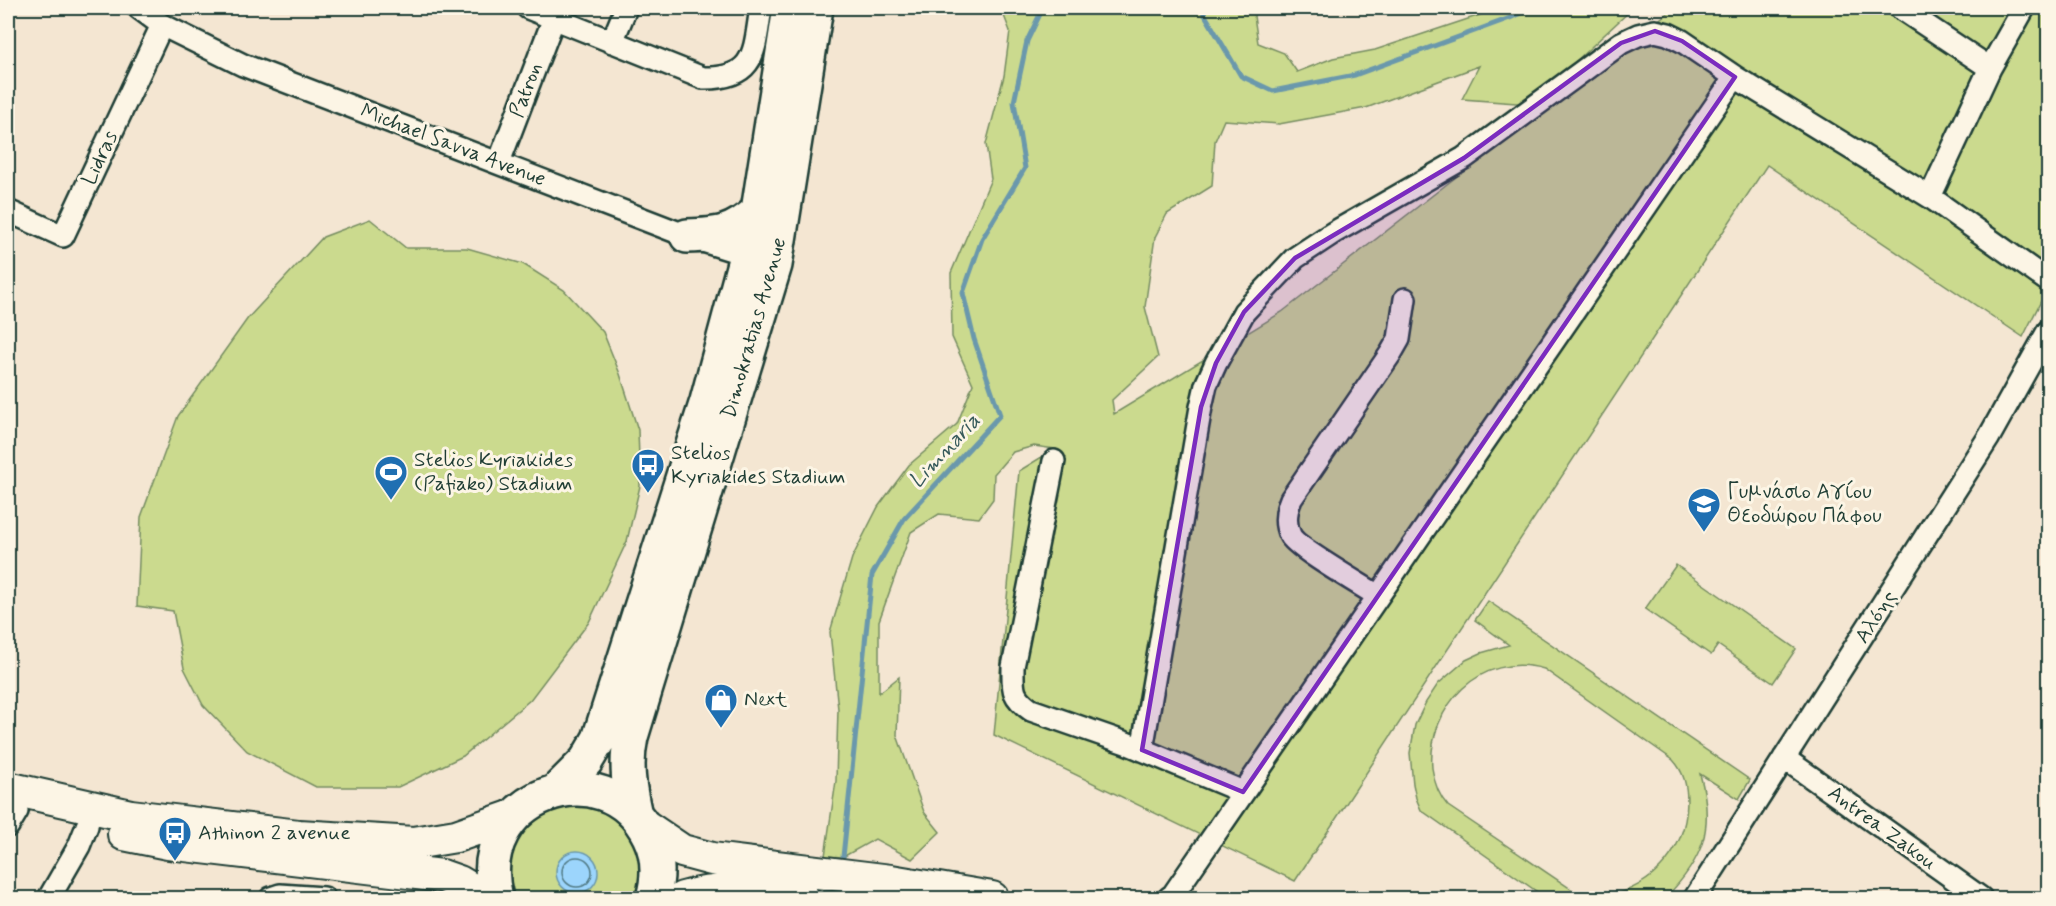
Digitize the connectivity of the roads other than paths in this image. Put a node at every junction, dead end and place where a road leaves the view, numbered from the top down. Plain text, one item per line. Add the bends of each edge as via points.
1 (138, 8) edge
2 (528, 8) edge
3 (626, 8) edge
4 (761, 8) edge
5 (790, 8) edge
6 (816, 8) edge
7 (1900, 8) edge
8 (2024, 8) edge
9 (554, 18) junction
10 (162, 25) junction
11 (612, 42) junction
12 (1990, 68) junction
13 (1735, 77) junction
14 (499, 162) junction
15 (1930, 197) junction
16 (8, 211) edge
17 (758, 211) junction
18 (687, 236) junction
19 (760, 260) junction
20 (2049, 281) edge
21 (1405, 299) dead end
22 (2048, 336) edge
23 (1054, 461) dead end
24 (1378, 596) junction
25 (1142, 750) junction
26 (1784, 758) junction
27 (556, 791) junction
28 (1243, 792) junction
29 (10, 808) edge
30 (513, 816) junction
31 (639, 820) junction
32 (87, 826) junction
33 (1958, 892) edge
34 (276, 897) edge
35 (1172, 897) edge
36 (49, 898) edge
37 (324, 898) edge
38 (486, 898) edge
39 (496, 898) edge
40 (653, 898) edge
41 (683, 898) edge
42 (802, 898) edge
43 (992, 898) edge
44 (1695, 898) edge
45 (1981, 898) edge

1 - 10 street, Michael Savva Avenue
2 - 9 street
3 - 11 street
4 - 11 street via 753,57 743,68 717,78 703,78
5 - 17 highway, Dimokratias Avenue
6 - 19 highway, Dimokratias Avenue
7 - 12 street
8 - 12 street
9 - 11 street
9 - 14 street, Patron
10 - 14 street, Michael Savva Avenue via 243,65
10 - 16 street, Lidras via 63,236
12 - 15 street
13 - 15 street
13 - 24 street
13 - 25 street via 1668,34 1655,31 1621,43 1464,159 1295,258 1244,312 1206,385
14 - 18 street, Michael Savva Avenue
15 - 20 street
17 - 18 highway via 731,231
17 - 19 highway, Dimokratias Avenue
18 - 19 street, Michael Savva Avenue
19 - 27 highway, Dimokratias Avenue via 706,401 599,739 586,761
19 - 31 highway, Dimokratias Avenue via 628,750 628,779
21 - 24 street via 1399,339 1286,512 1294,542
22 - 26 street, Αλόης via 1892,592
23 - 25 street via 1013,667 1015,695 1031,710
24 - 28 street
25 - 28 street
26 - 33 street, Antrea Zakou
26 - 44 street, Αλόης
27 - 30 highway via 529,803
27 - 31 highway via 598,793 620,803
28 - 35 street
29 - 30 main road via 403,842 442,840
29 - 32 main road
30 - 39 highway via 499,836 492,860
31 - 40 highway, Dimokratias Avenue via 651,839 657,863
31 - 43 main road via 682,851 712,859
32 - 36 street
32 - 38 main road via 168,843 442,876
33 - 45 street, Antrea Zakou
34 - 37 street
41 - 42 main road via 730,890

